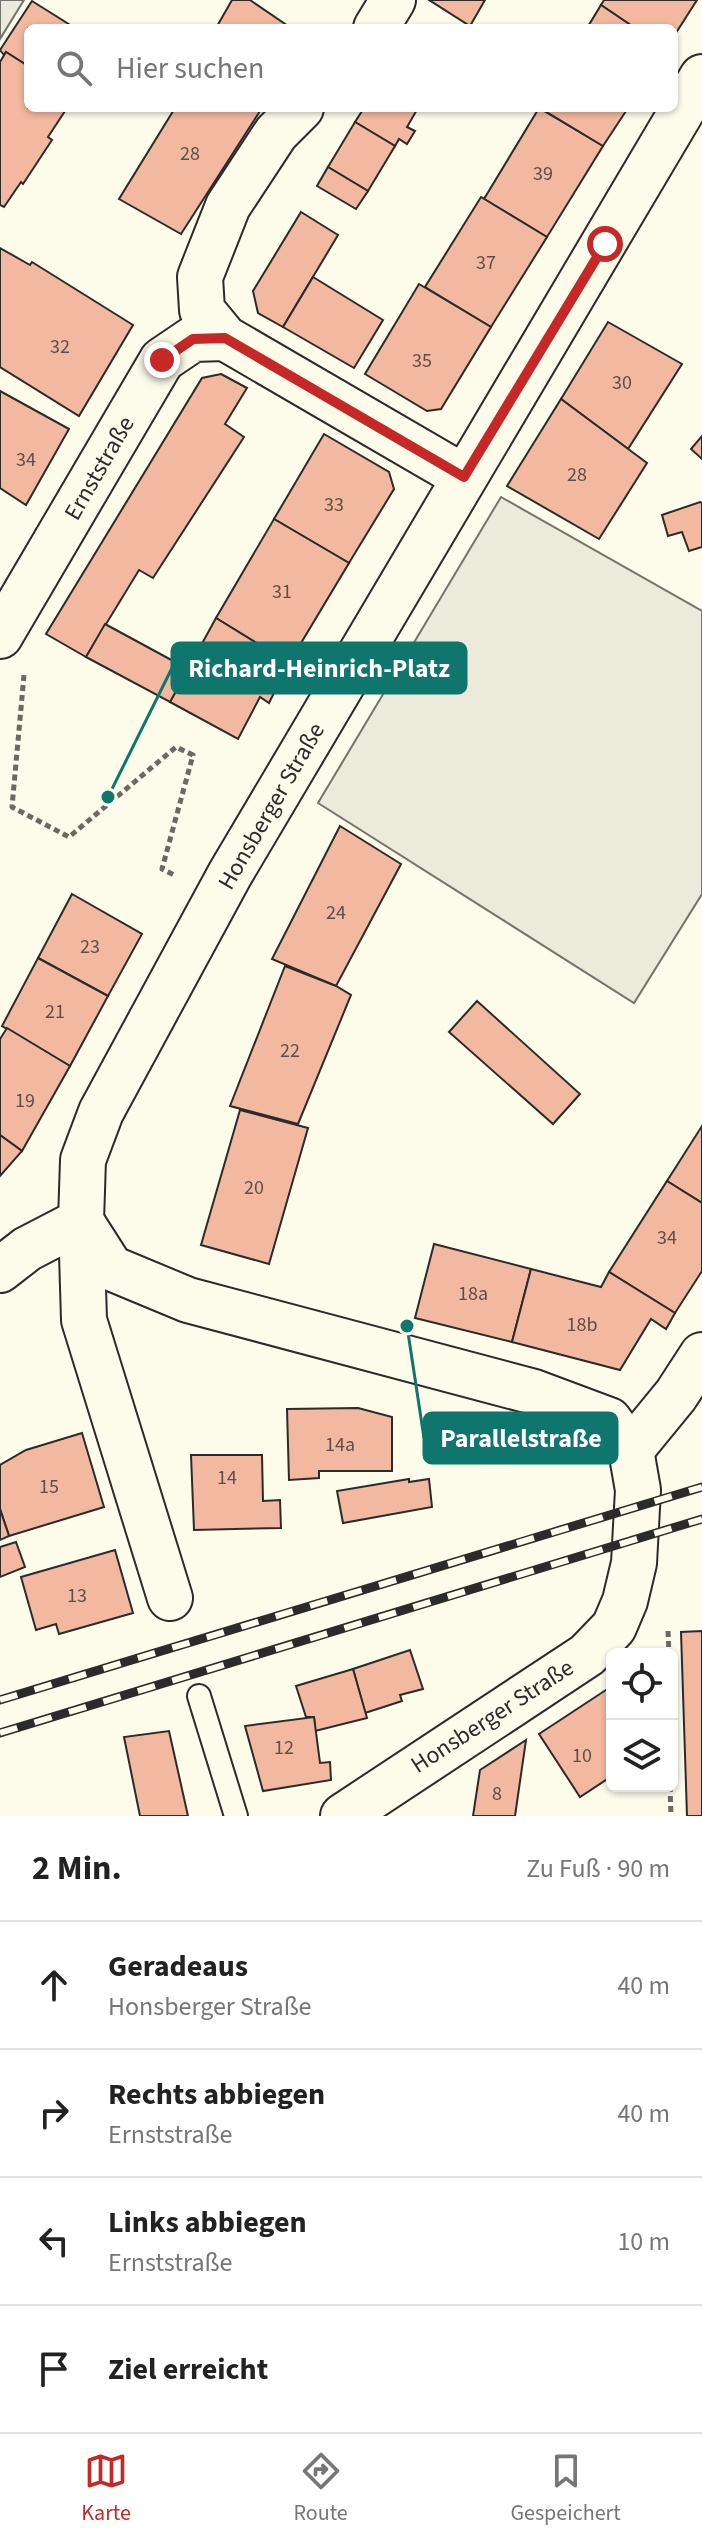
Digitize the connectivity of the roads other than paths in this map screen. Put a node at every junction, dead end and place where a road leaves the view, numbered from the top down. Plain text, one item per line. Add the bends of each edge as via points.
1 (393, 0) edge
2 (378, 24) edge
3 (702, 77) edge
4 (297, 112) edge
5 (225, 338) junction
6 (464, 477) junction
7 (0, 636) edge
8 (81, 1221) junction
9 (0, 1270) edge
10 (702, 1355) edge
11 (702, 1391) edge
12 (631, 1450) junction
13 (170, 1598) dead end
14 (199, 1696) dead end
15 (236, 1816) edge
16 (343, 1816) edge

1 - 2 street
3 - 6 street, Honsberger Straße
4 - 5 street via 276,133 228,206 200,277 202,310
5 - 6 street
5 - 7 street, Ernststraße via 193,339 162,360
6 - 8 street, Honsberger Straße via 230,874 101,1112 83,1160
8 - 9 street
8 - 12 street, Honsberger Straße via 111,1268 188,1300 534,1392 609,1420
8 - 13 street, Honsberger Straße via 84,1320
10 - 12 street
11 - 12 street
12 - 16 street, Honsberger Straße via 638,1490 634,1563 614,1627 587,1655
14 - 15 lane

